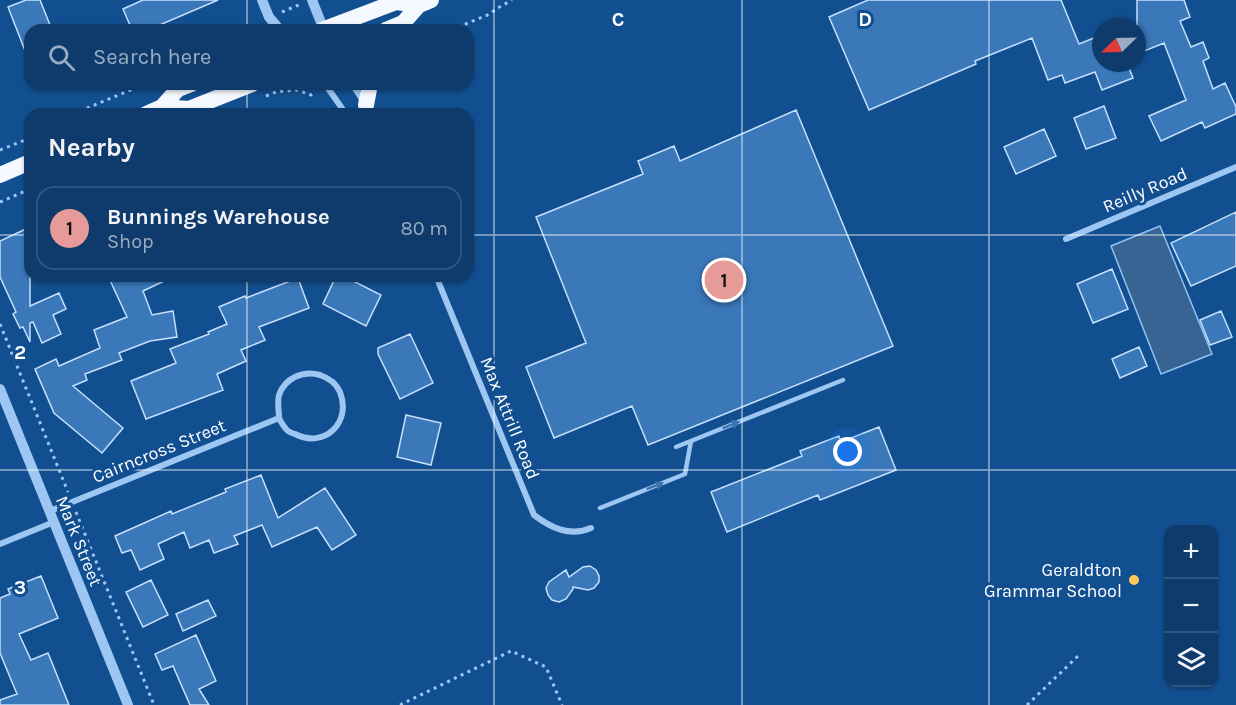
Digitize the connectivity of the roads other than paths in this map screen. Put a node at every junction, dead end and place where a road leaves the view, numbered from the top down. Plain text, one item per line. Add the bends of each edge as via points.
1 (262, 0) edge
2 (312, 0) edge
3 (425, 2) edge
4 (275, 24) edge
5 (321, 24) edge
6 (339, 24) edge
7 (403, 24) edge
8 (177, 90) edge
9 (329, 90) edge
10 (356, 90) edge
11 (370, 90) edge
12 (254, 92) edge
13 (162, 107) joint
14 (176, 108) edge
15 (193, 108) edge
16 (342, 108) edge
17 (368, 108) edge
18 (369, 108) edge
19 (24, 165) edge
20 (1236, 167) edge
21 (0, 175) edge
22 (1066, 239) dead end
23 (438, 282) edge
24 (843, 380) dead end
25 (0, 389) edge
26 (279, 418) junction
27 (692, 441) junction
28 (676, 447) dead end
29 (600, 508) dead end
30 (52, 517) junction
31 (592, 527) dead end
32 (0, 543) edge
33 (128, 705) edge

1 - 4 street
2 - 5 street
3 - 6 highway via 396,2
3 - 7 highway
8 - 13 highway
9 - 16 street
10 - 17 street
11 - 18 highway
12 - 15 highway
13 - 14 highway
19 - 21 highway
20 - 22 street, Reilly Road
23 - 31 street, Max Attrill Road via 534,515 558,530 573,532
27 -> 24 lane
25 - 30 street, Mark Street
26 - 26 street via 278,397 286,383 311,372 327,377 337,386 344,402 342,418 335,429 318,439 304,439 287,430
26 - 30 street, Cairncross Street
27 - 28 lane
29 -> 27 lane via 685,474
30 - 32 street, Cairncross Street
30 - 33 street, Mark Street

